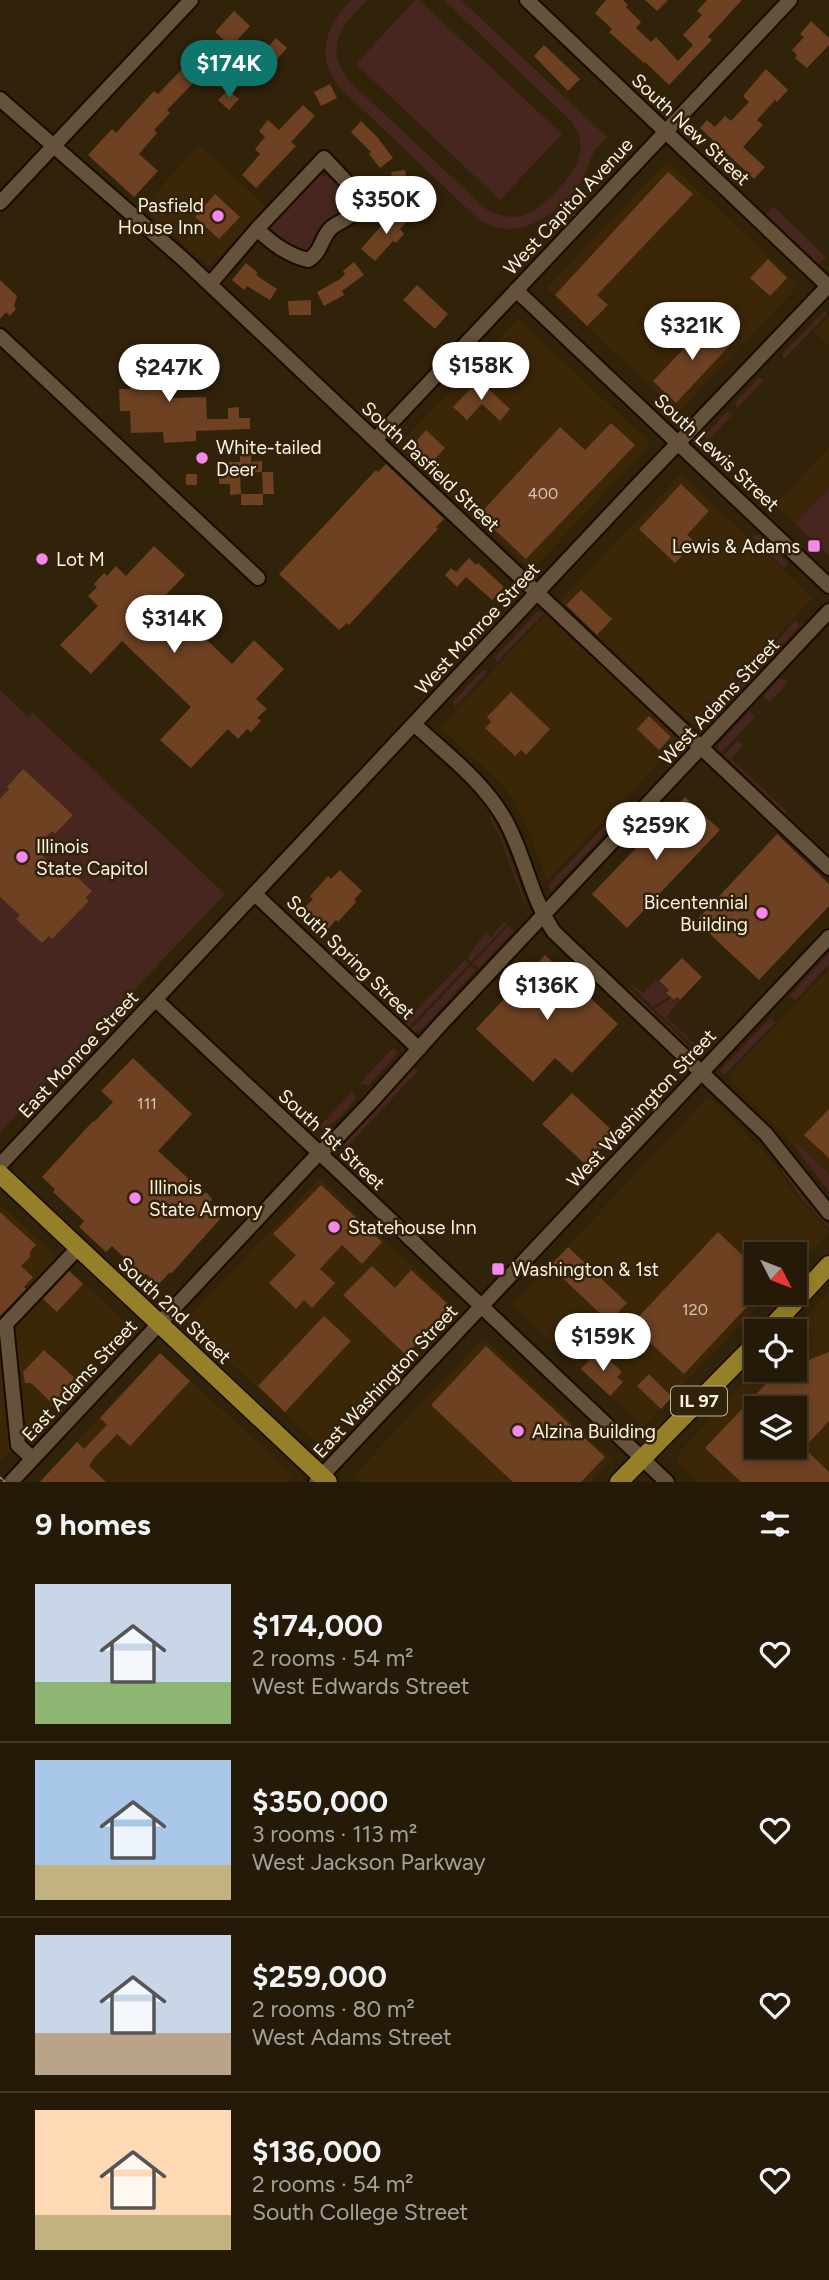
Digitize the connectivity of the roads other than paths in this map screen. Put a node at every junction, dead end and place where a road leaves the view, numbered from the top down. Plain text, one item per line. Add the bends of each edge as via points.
1 (191, 0) edge
2 (527, 0) edge
3 (790, 0) edge
4 (0, 99) edge
5 (665, 131) junction
6 (54, 146) junction
7 (0, 203) edge
8 (257, 229) junction
9 (210, 284) junction
10 (829, 286) edge
11 (516, 290) junction
12 (0, 336) edge
13 (375, 440) junction
14 (679, 443) junction
15 (258, 578) dead end
16 (829, 586) edge
17 (537, 593) junction
18 (829, 611) edge
19 (414, 724) junction
20 (702, 747) junction
21 (829, 869) edge
22 (255, 894) junction
23 (544, 914) junction
24 (829, 937) edge
25 (156, 1000) junction
26 (419, 1049) junction
27 (701, 1073) junction
28 (319, 1153) junction
29 (0, 1165) edge
30 (0, 1174) edge
31 (829, 1213) edge
32 (78, 1248) junction
33 (829, 1265) edge
34 (481, 1306) junction
35 (778, 1319) edge
36 (159, 1323) junction
37 (744, 1355) edge
38 (32, 1458) junction
39 (642, 1458) junction
40 (322, 1480) edge
41 (11, 1482) edge
42 (619, 1482) edge
43 (667, 1482) edge

1 - 6 street
2 - 5 street, South New Street
3 - 5 street, West Capitol Avenue
4 - 6 street, South Pasfield Street
5 - 10 street, South New Street
5 - 11 street, West Capitol Avenue
6 - 7 street
6 - 9 street, South Pasfield Street
8 - 8 street via 274,245 308,260 329,230 351,216 356,192 324,158
8 - 9 street
9 - 13 street, South Pasfield Street
10 - 14 street, West Monroe Street
11 - 13 street, West Capitol Avenue
11 - 14 street, South Lewis Street
12 - 15 street
13 - 17 street, South Pasfield Street
14 - 16 street, South Lewis Street
14 - 17 street, West Monroe Street
17 - 19 street, West Monroe Street
17 - 20 street, South Pasfield Street
18 - 20 street, West Adams Street
19 - 22 street, West Monroe Street
19 - 23 street via 490,797 514,837
20 - 21 street, South Pasfield Street
20 - 23 street, West Adams Street
22 - 25 street, West Monroe Street
22 - 26 street, South Spring Street
23 - 26 street, West Adams Street
23 - 27 street via 565,944
24 - 27 street, West Washington Street
25 - 28 street, South 1st Street
25 - 29 street, East Monroe Street
26 - 28 street, West Adams Street
27 - 31 street via 766,1134
27 - 34 street, West Washington Street
28 - 34 street, South 1st Street
28 - 36 street, East Adams Street
30 - 32 main road, South 2nd Street
32 - 36 main road, South 2nd Street
32 - 38 street via 6,1324 18,1445
33 - 35 main road
34 - 39 street, South 1st Street
34 - 40 street, East Washington Street
36 - 38 street, East Adams Street
36 - 40 main road, South 2nd Street
37 - 39 main road, IL 97
38 - 41 street, East Adams Street
39 - 42 main road, IL 97
39 - 43 street, South 1st Street

